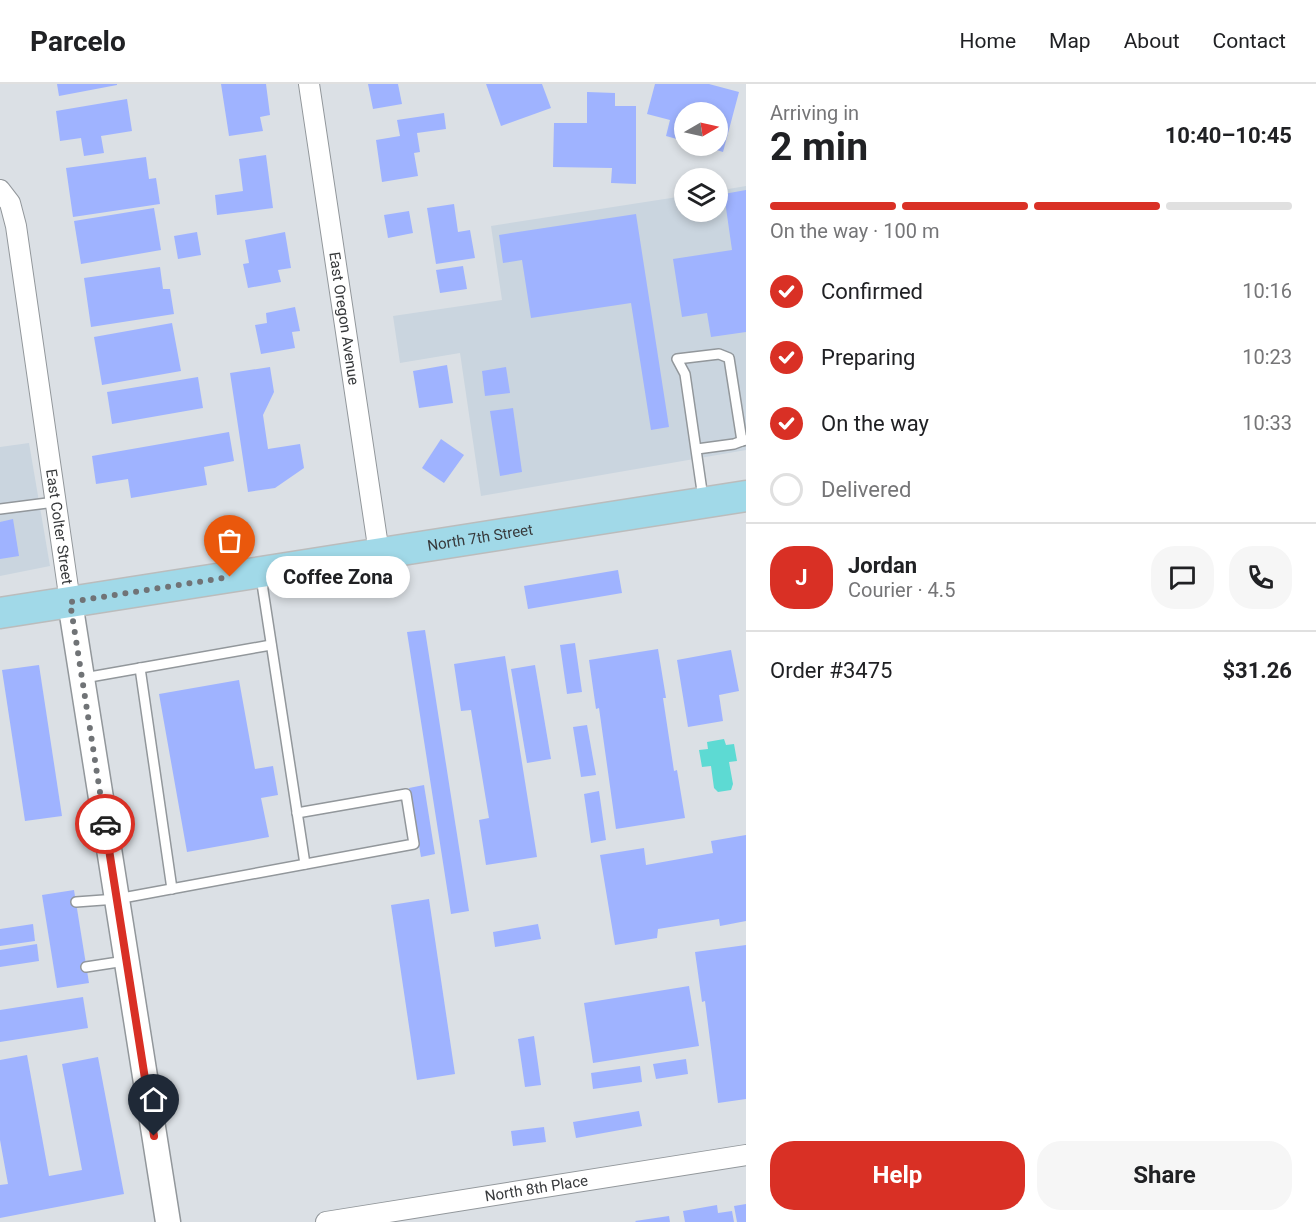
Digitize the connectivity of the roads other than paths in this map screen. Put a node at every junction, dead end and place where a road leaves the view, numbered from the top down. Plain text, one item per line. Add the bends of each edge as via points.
1 (309, 84) edge
2 (0, 190) edge
3 (744, 441) edge
4 (697, 448) junction
5 (746, 496) edge
6 (55, 502) junction
7 (704, 502) junction
8 (0, 509) edge
9 (379, 553) junction
10 (260, 572) junction
11 (70, 602) junction
12 (0, 613) edge
13 (271, 645) junction
14 (140, 668) junction
15 (82, 678) junction
16 (297, 813) junction
17 (305, 864) junction
18 (172, 889) junction
19 (117, 899) junction
20 (76, 902) dead end
21 (127, 960) junction
22 (86, 967) dead end
23 (746, 1155) edge
24 (168, 1222) edge
25 (326, 1222) edge

1 - 9 street, East Oregon Avenue
2 - 6 street, East Colter Street via 10,203 16,226
3 - 4 lane
3 - 4 lane via 729,358 719,354 677,359 685,374
4 - 7 lane
5 - 7 main road, North 7th Street
6 - 8 lane
6 - 11 street, East Colter Street
7 - 9 main road, North 7th Street
9 - 10 main road, North 7th Street
10 - 11 main road, North 7th Street
10 - 13 lane
11 - 12 main road, North 7th Street
11 - 15 street, East Colter Street
13 - 14 lane
13 - 16 lane
14 - 15 lane
14 - 18 lane
15 - 19 street, East Colter Street
16 - 17 lane
16 - 17 lane via 406,794 414,844
17 - 18 lane
18 - 19 lane
19 - 20 lane
19 - 21 street, East Colter Street
21 - 22 lane
21 - 24 street, East Colter Street
23 - 25 street, North 8th Place

